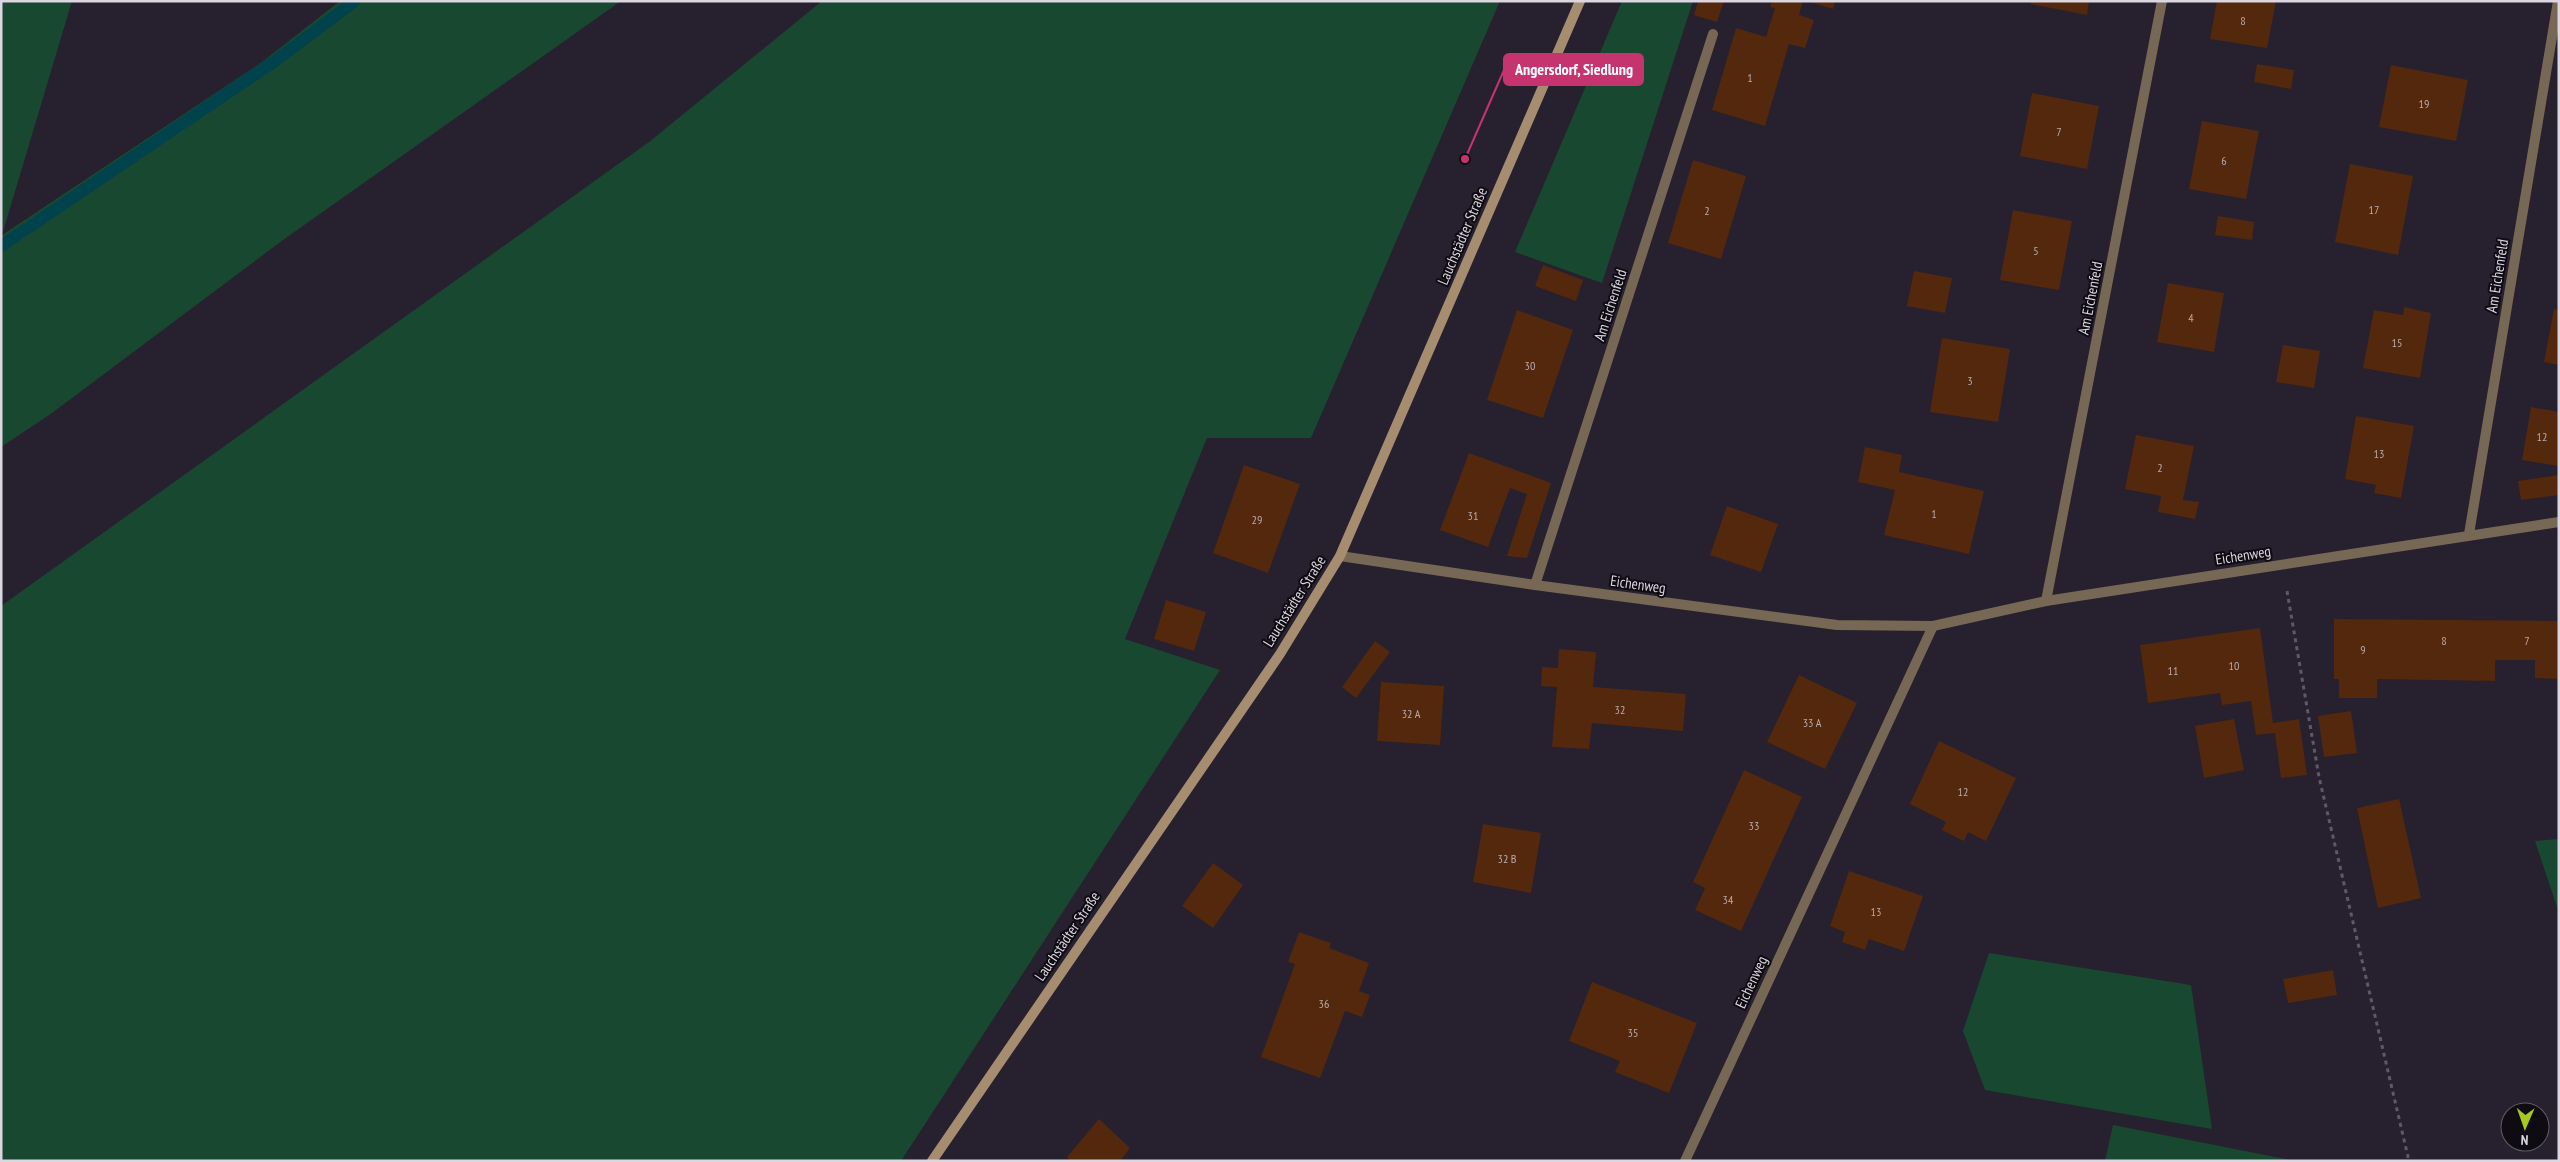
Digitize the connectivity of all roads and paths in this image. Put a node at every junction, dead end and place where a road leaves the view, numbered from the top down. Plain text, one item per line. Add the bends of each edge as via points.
1 (1580, 1) edge
2 (2162, 1) edge
3 (2550, 1) edge
4 (2558, 1) edge
5 (2554, 23) junction
6 (1713, 34) dead end
7 (2559, 522) edge
8 (2469, 534) junction
9 (1340, 556) junction
10 (2282, 564) junction
11 (1535, 585) junction
12 (2046, 601) junction
13 (1933, 626) junction
14 (932, 1161) edge
15 (1685, 1161) edge
16 (2409, 1161) edge

1 - 9 main road, Lauchstädter Straße
2 - 12 street, Am Eichenfeld
3 - 5 street, Am Eichenfeld
4 - 5 street, Am Eichenfeld
5 - 8 street, Am Eichenfeld
6 - 11 street, Am Eichenfeld
7 - 8 street, Eichenweg
8 - 10 street, Eichenweg
9 - 11 street, Eichenweg
9 - 14 main road, Lauchstädter Straße via 1274,662
10 - 12 street, Eichenweg
10 - 16 path via 2319,777
11 - 13 street, Eichenweg via 1837,625
12 - 13 street, Eichenweg
13 - 15 street, Eichenweg

